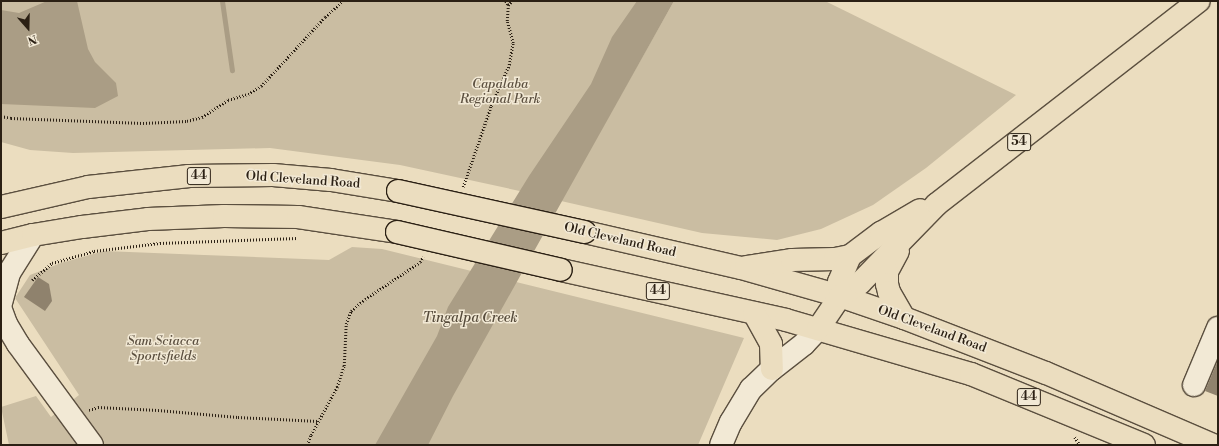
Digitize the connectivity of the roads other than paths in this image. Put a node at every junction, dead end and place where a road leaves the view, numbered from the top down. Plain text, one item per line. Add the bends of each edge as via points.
1 (1199, 1) edge
2 (937, 204) junction
3 (1, 207) edge
4 (33, 235) junction
5 (906, 235) junction
6 (1, 243) edge
7 (850, 256) junction
8 (741, 268) junction
9 (840, 296) junction
10 (1, 303) edge
11 (1, 310) edge
12 (754, 313) junction
13 (904, 318) junction
14 (1218, 328) edge
15 (818, 329) junction
16 (772, 369) junction
17 (1194, 385) dead end
18 (92, 445) edge
19 (721, 445) edge
20 (1144, 445) edge
21 (1213, 445) edge

1 - 2 main road, 54
2 - 5 main road, 54
2 - 7 main road, 54 via 916,211
3 - 8 main road, Old Cleveland Road / 44, bridge via 88,187 189,176 273,175 331,180 398,191
4 - 6 main road, 44
4 - 10 street via 9,273
4 - 12 main road, 44, bridge via 148,219 298,217 397,232
5 - 9 main road, 54 via 860,283
5 - 13 main road via 887,272 889,292
7 - 8 main road, 54 via 792,260
7 - 9 main road, 54 via 839,282
8 - 9 main road, Old Cleveland Road / 44
9 - 13 main road, Old Cleveland Road / 44
9 - 15 main road, 54
11 - 18 street via 18,344
12 - 15 main road, 44
12 - 16 main road via 770,339
13 - 21 main road, Old Cleveland Road / 44 via 1004,356
14 - 17 street
15 - 16 street via 804,344
15 - 20 main road, 44 via 971,374
16 - 19 street via 745,396

